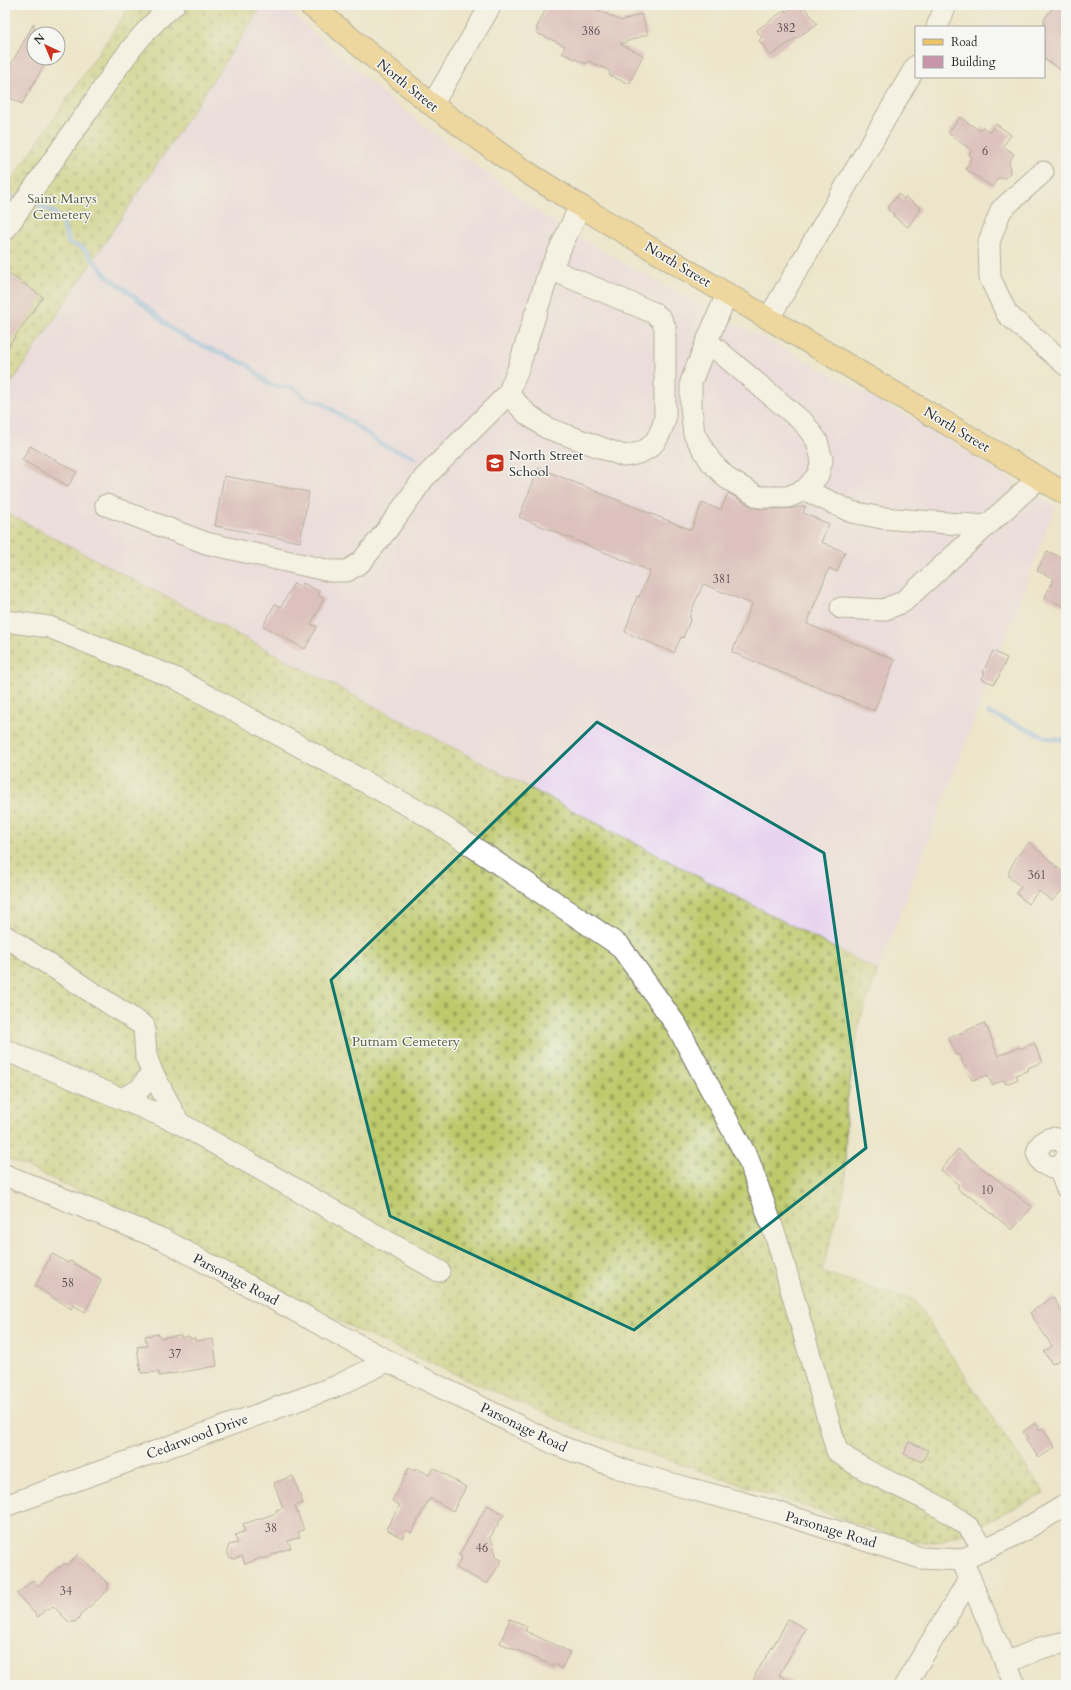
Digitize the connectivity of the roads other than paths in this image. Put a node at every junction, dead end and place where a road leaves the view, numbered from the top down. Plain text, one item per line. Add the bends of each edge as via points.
1 (174, 5) edge
2 (310, 5) edge
3 (491, 5) edge
4 (946, 5) edge
5 (937, 26) edge
6 (915, 68) edge
7 (432, 105) junction
8 (1043, 172) dead end
9 (580, 206) junction
10 (5, 230) edge
11 (550, 268) junction
12 (726, 294) junction
13 (769, 318) junction
14 (707, 341) junction
15 (1066, 365) edge
16 (508, 394) junction
17 (1056, 485) edge
18 (805, 490) junction
19 (106, 505) dead end
20 (986, 526) junction
21 (841, 608) dead end
22 (5, 621) edge
23 (5, 936) edge
24 (5, 1050) edge
25 (152, 1072) junction
26 (122, 1099) junction
27 (179, 1123) junction
28 (1066, 1146) edge
29 (1062, 1162) edge
30 (5, 1175) edge
31 (1066, 1187) edge
32 (439, 1271) dead end
33 (388, 1361) junction
34 (5, 1506) edge
35 (1066, 1506) edge
36 (984, 1550) junction
37 (966, 1569) junction
38 (1066, 1642) edge
39 (1006, 1663) junction
40 (905, 1685) edge
41 (1015, 1685) edge

1 - 10 street via 139,40
2 - 7 main road, North Street
3 - 7 street
4 - 5 street
6 - 13 street
7 - 9 main road, North Street via 517,166
8 - 15 street via 1001,210 989,242 990,278 1007,314
9 - 11 street
9 - 12 main road, North Street
11 - 16 street
11 - 16 street via 654,313 661,319 664,327 665,419 662,432 656,443 646,451 624,456 547,428 527,414
12 - 13 main road, North Street
12 - 14 street
13 - 17 main road, North Street
14 - 18 street via 804,424 817,441 822,460 818,475
14 - 18 street via 691,382 691,407 694,434 712,462 728,479 759,497 788,497
16 - 19 street via 424,478 361,562 347,571 330,572 206,543
17 - 20 street
18 - 20 street via 852,512 882,518
20 - 21 street via 903,602 883,610
22 - 36 street via 49,627 176,679 429,817 620,946 677,1026 749,1160 778,1242 836,1451 852,1464 940,1508 967,1526
23 - 25 street via 144,1026 146,1056
24 - 26 street
25 - 26 street via 140,1089
25 - 27 street
26 - 27 street
27 - 32 street
28 - 29 street via 1052,1137 1038,1147 1037,1153 1042,1163 1052,1168
29 - 31 street
30 - 33 street, Parsonage Road via 164,1240
33 - 34 street, Cedarwood Drive via 337,1386
33 - 37 street, Parsonage Road via 557,1445 632,1473 773,1511 921,1558
35 - 36 street, Parsonage Road
36 - 37 street, Parsonage Road
37 - 39 street
37 - 40 street
38 - 39 street via 1044,1647
39 - 41 street

